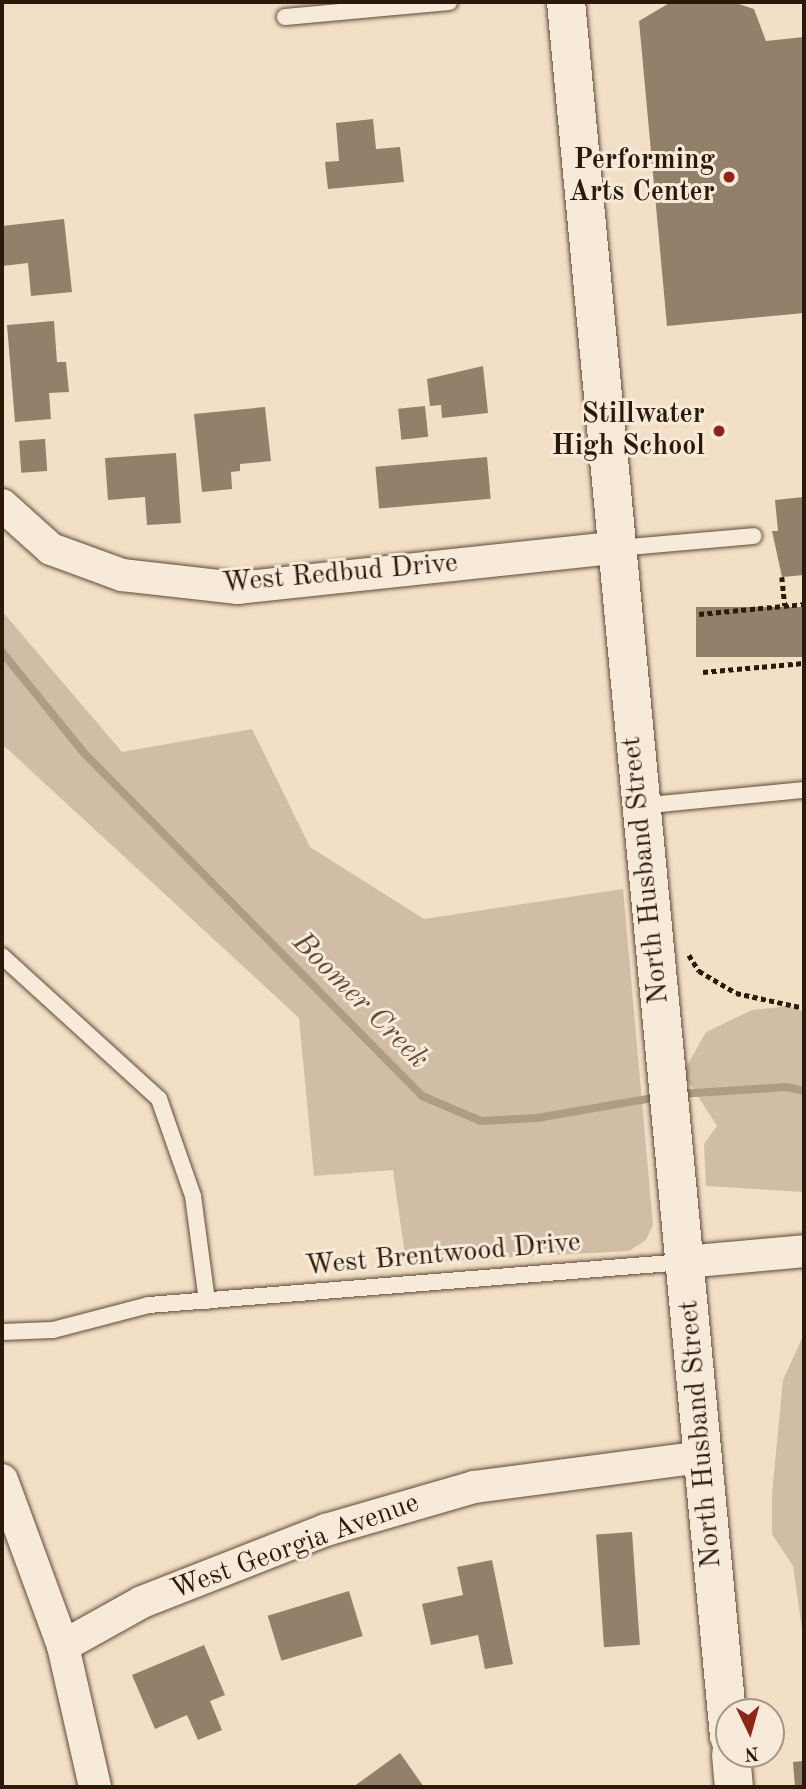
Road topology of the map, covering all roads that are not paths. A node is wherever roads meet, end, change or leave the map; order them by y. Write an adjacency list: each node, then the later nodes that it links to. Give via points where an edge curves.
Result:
1 (449, 2): 3 (lane)
2 (566, 2): 6 (street, North Husband Street)
3 (285, 17)
4 (2, 505): 6 (street, West Redbud Drive, via 51,549 122,575 238,588)
5 (753, 536): 6 (lane)
6 (615, 548): 8 (street, North Husband Street)
7 (804, 790): 8 (lane)
8 (640, 807): 11 (street, North Husband Street)
9 (2, 956): 12 (lane, via 159,1099 193,1196)
10 (804, 1251): 11 (street)
11 (684, 1262): 12 (lane, West Brentwood Drive); 14 (street, North Husband Street)
12 (207, 1301): 13 (lane, West Brentwood Drive, via 149,1305 53,1330)
13 (2, 1332)
14 (703, 1457): 16 (street, West Georgia Avenue, via 474,1487 340,1526 142,1602); 17 (street, North Husband Street)
15 (2, 1480): 16 (street)
16 (64, 1646): 19 (street)
17 (725, 1698)
18 (732, 1768): 20 (street)
19 (95, 1787)
20 (734, 1787)

